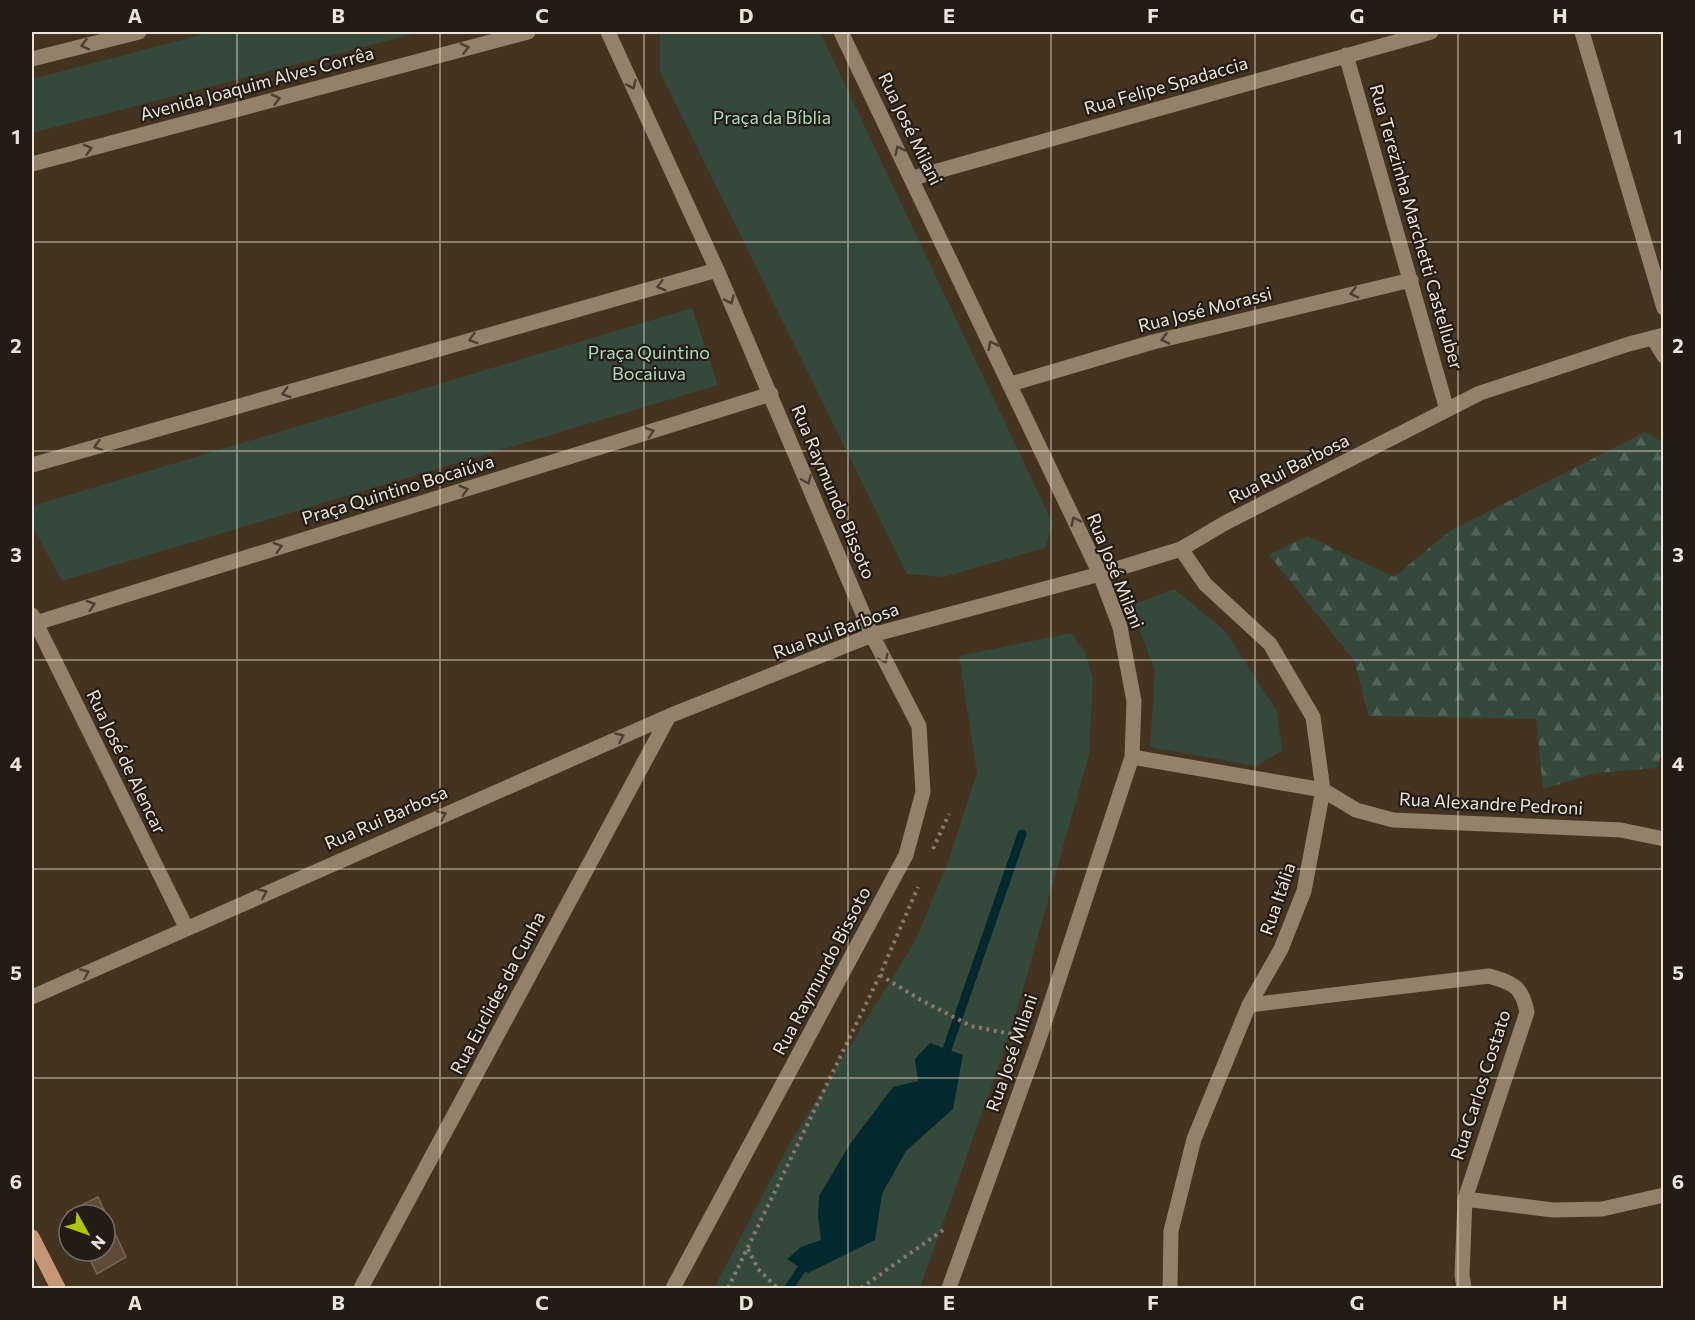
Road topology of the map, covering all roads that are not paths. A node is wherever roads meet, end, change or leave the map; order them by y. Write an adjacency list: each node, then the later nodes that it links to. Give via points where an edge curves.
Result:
1 (139, 32): 8 (street, one-way to 8)
2 (528, 32): 9 (street, Avenida Joaquim Alves Corrêa, one-way to 2)
3 (608, 32): 11 (street, Rua Raymundo Bissoto, one-way to 11)
4 (841, 32): 10 (street, Rua José Milani, one-way to 4)
5 (1431, 32): 7 (street, Rua Felipe Spadaccia)
6 (1582, 32): 13 (street)
7 (1346, 55): 10 (street, Rua Felipe Spadaccia); 12 (street, Rua Terezinha Marchetti Castelluber)
8 (32, 59)
9 (32, 164)
10 (912, 178): 16 (street, Rua José Milani, one-way to 10)
11 (717, 270): 17 (street, Rua Raymundo Bissoto, one-way to 17); 19 (street, one-way to 19)
12 (1411, 280): 16 (street, Rua José Morassi, one-way to 16, via 1154,342); 18 (street, Rua Terezinha Marchetti Castelluber)
13 (1664, 308)
14 (1658, 337): 15 (street); 18 (street, Rua Rui Barbosa, via 1480,393)
15 (1664, 356)
16 (1011, 384): 21 (street, Rua José Milani, one-way to 16)
17 (771, 394): 22 (street, Praça Quintino Bocaiúva, one-way to 17); 23 (street, Rua Raymundo Bissoto, one-way to 23)
18 (1448, 410): 20 (street, Rua Rui Barbosa)
19 (32, 465)
20 (1181, 549): 21 (street, Rua Rui Barbosa); 26 (street, Rua Itália, via 1204,584 1270,644 1313,717)
21 (1100, 574): 23 (street, Rua Rui Barbosa); 25 (street, Rua José Milani, via 1120,627 1134,701)
22 (34, 618): 28 (street, Rua José de Alencar)
23 (872, 635): 24 (street, Rua Rui Barbosa); 38 (street, Rua Raymundo Bissoto, one-way to 38, via 919,726 923,792 906,855)
24 (669, 716): 28 (street, Rua Rui Barbosa, one-way to 24); 37 (street, Rua Euclides da Cunha)
25 (1132, 757): 26 (street); 39 (street, Rua José Milani, via 1039,1039)
26 (1323, 790): 27 (street, Rua Alexandre Pedroni, via 1356,810 1393,820 1622,830); 30 (street, Rua Itália, via 1305,891 1281,949)
27 (1664, 839)
28 (186, 927): 29 (street, Rua Rui Barbosa, one-way to 28)
29 (32, 997)
30 (1249, 1005): 32 (street, Rua Carlos Costato, via 1489,976 1509,982 1523,995 1527,1012); 40 (street, Rua Itália, via 1194,1139 1171,1232)
31 (1664, 1195): 32 (street, via 1602,1209 1553,1210)
32 (1465, 1199): 41 (street, Rua Carlos Costato)
33 (32, 1237): 35 (main road)
34 (32, 1260): 35 (main road)
35 (49, 1272): 36 (main road)
36 (58, 1288)
37 (362, 1288)
38 (673, 1288)
39 (949, 1288)
40 (1170, 1288)
41 (1464, 1288)

